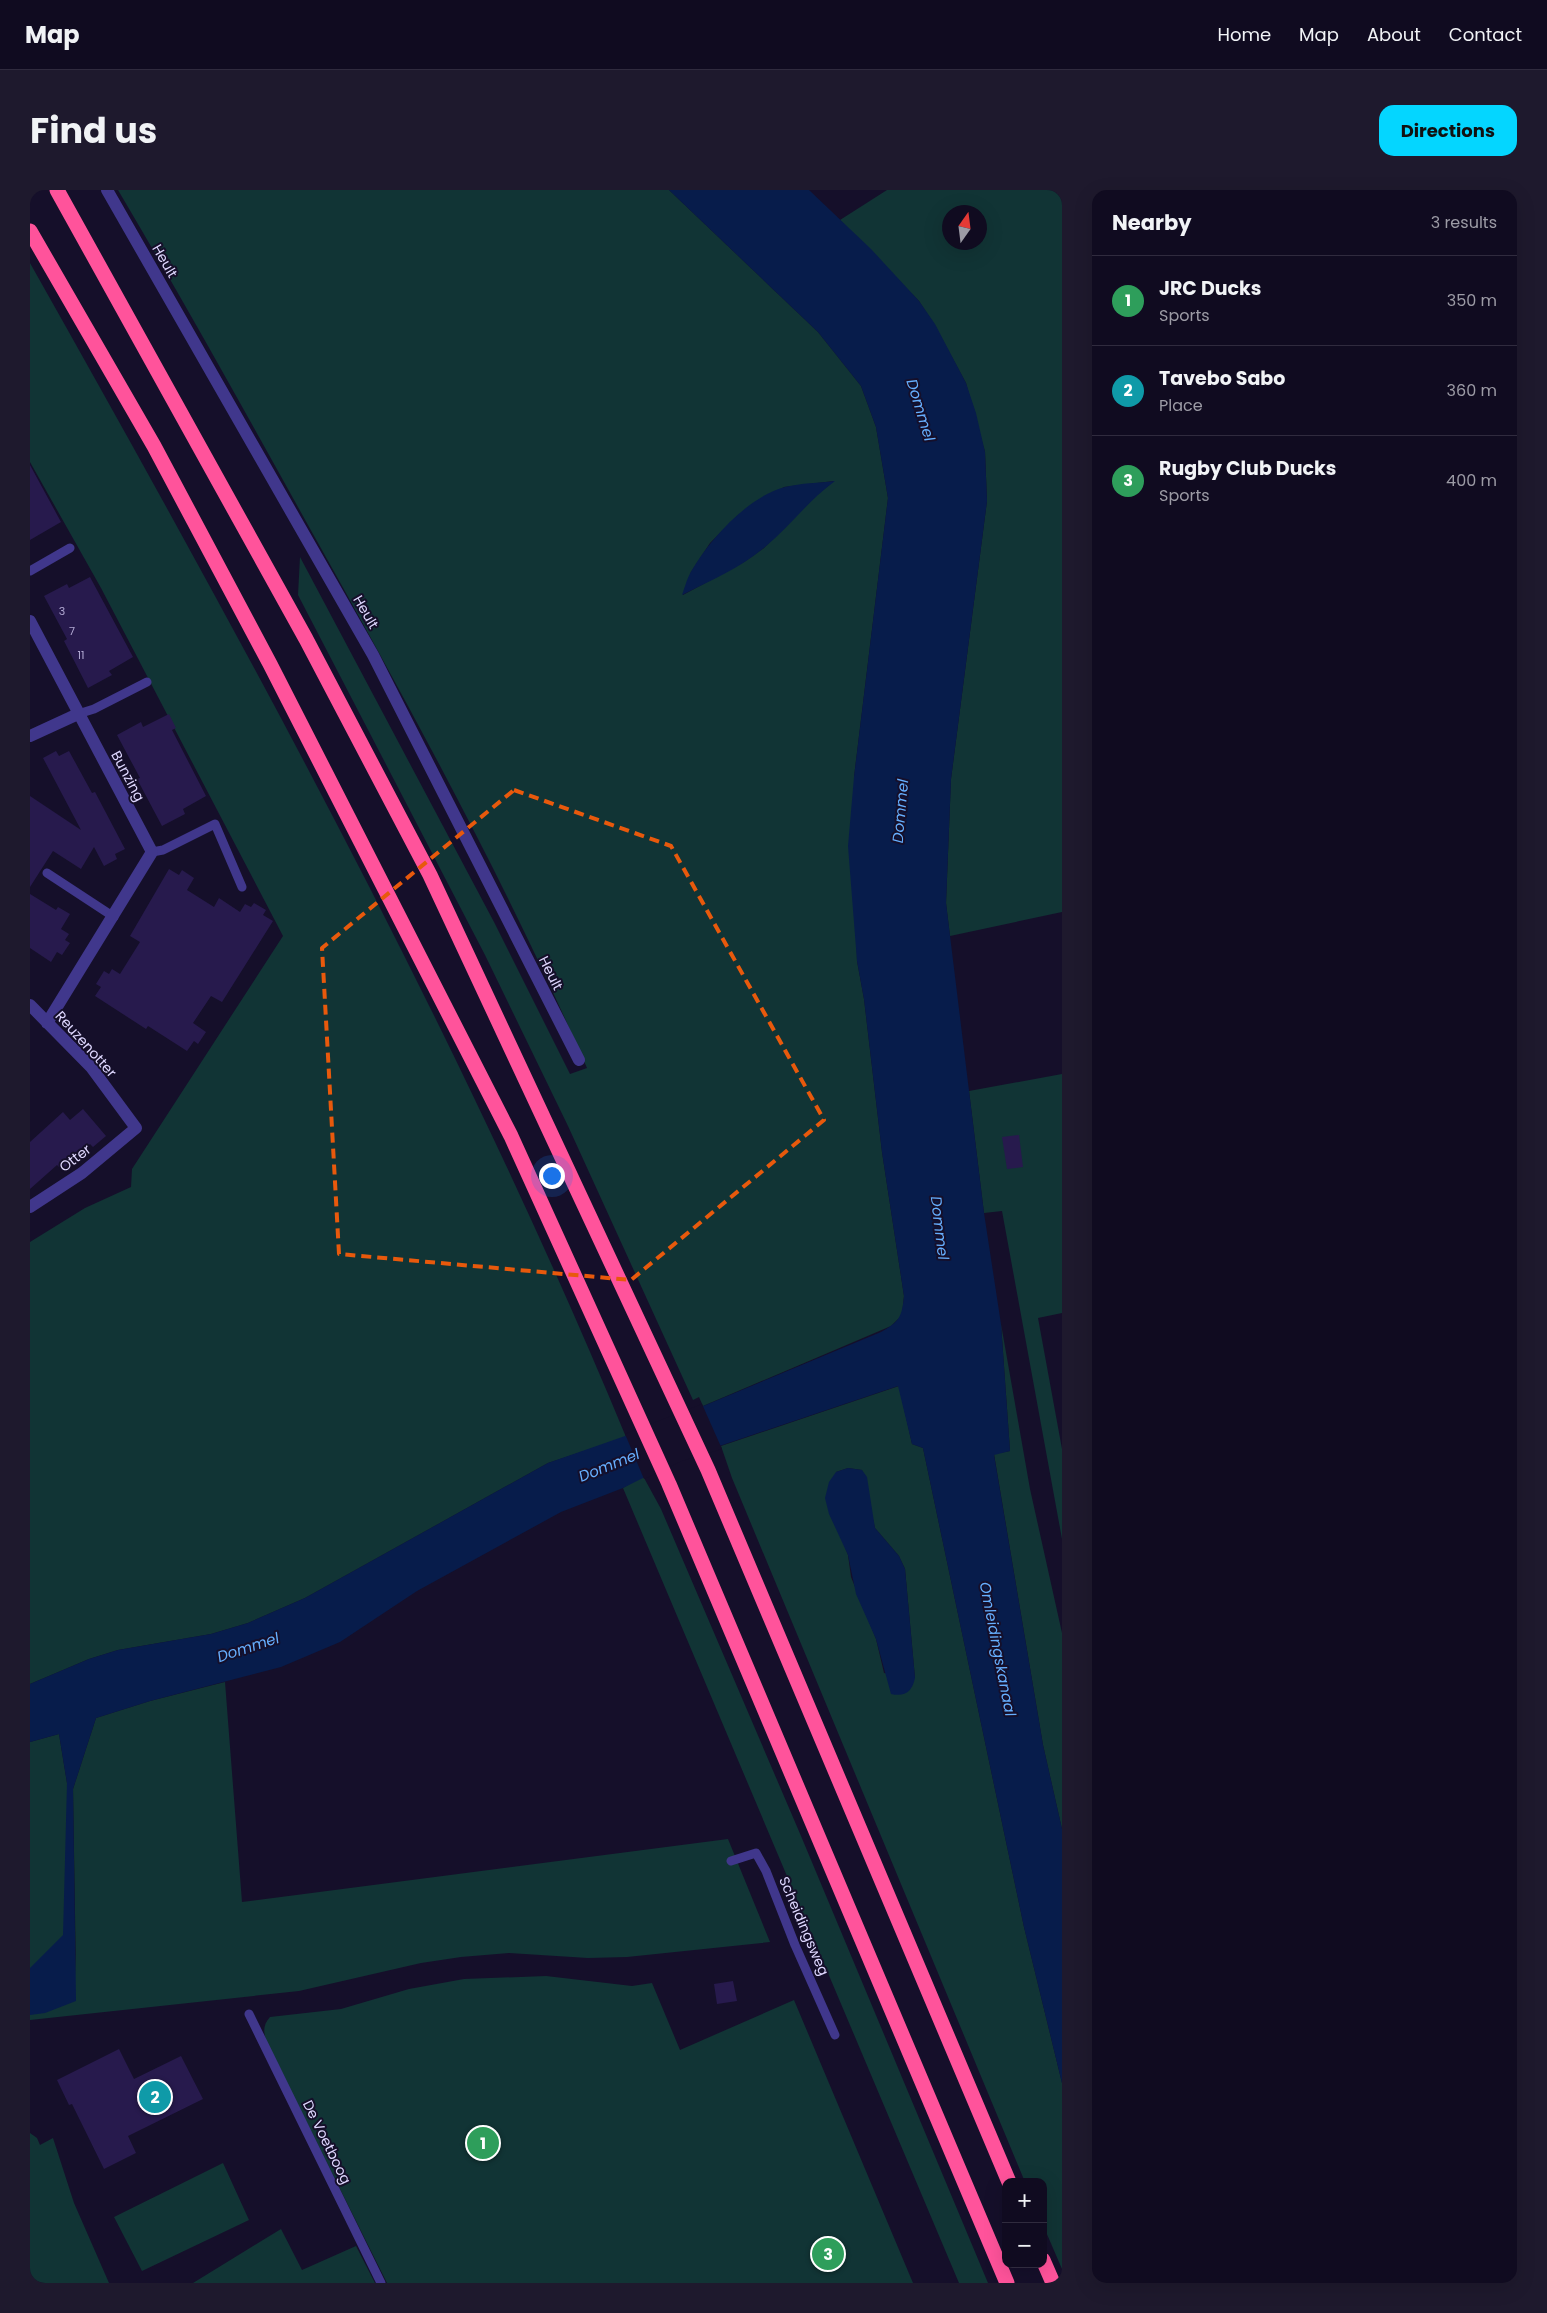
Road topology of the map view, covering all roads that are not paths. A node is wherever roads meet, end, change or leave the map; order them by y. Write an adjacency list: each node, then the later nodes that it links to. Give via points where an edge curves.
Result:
1 (57, 190): 22 (highway, via 306,639 430,875 680,1405)
2 (107, 190): 16 (street, Heult, via 373,655)
3 (30, 230): 25 (highway, via 154,446 279,682 511,1136 669,1484)
4 (70, 548): 5 (lane)
5 (30, 571)
6 (30, 621): 8 (street, Bunzing)
7 (147, 682): 8 (lane)
8 (78, 714): 9 (street); 10 (street, Bunzing)
9 (30, 736)
10 (152, 852): 12 (lane, via 163,850 215,824); 13 (street)
11 (48, 873): 13 (lane)
12 (242, 887)
13 (114, 917): 15 (street)
14 (30, 1005): 15 (street, Reuzenotter)
15 (47, 1023): 17 (street, Reuzenotter, via 91,1067)
16 (579, 1060)
17 (136, 1128): 18 (street, Otter, via 82,1173)
18 (30, 1207)
19 (731, 1861): 21 (lane, Scheidingsweg, via 756,1853)
20 (249, 2014): 24 (lane, De Voetboog)
21 (835, 2035)
22 (1007, 2178)
23 (1046, 2268): 26 (highway)
24 (381, 2283)
25 (1007, 2283)
26 (1053, 2283)

